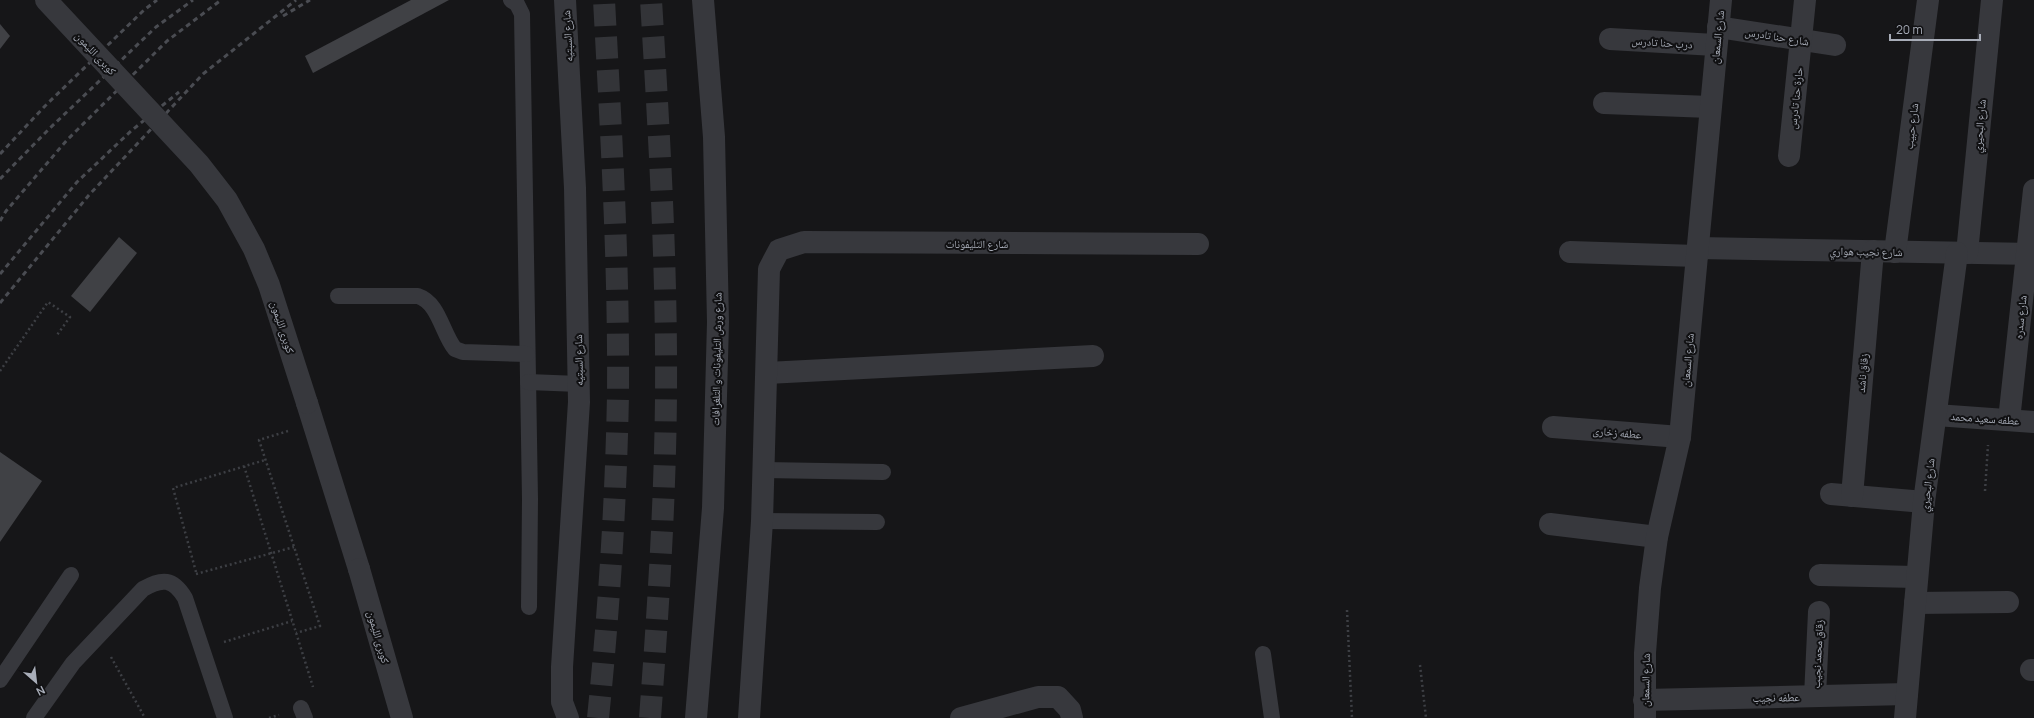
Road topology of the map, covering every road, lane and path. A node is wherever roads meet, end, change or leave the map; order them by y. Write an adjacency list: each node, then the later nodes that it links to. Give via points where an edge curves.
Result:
1 (46, 0): 34 (street, كوبرى الليمون, bridge, via 199,164 227,200 254,249 269,285)
2 (511, 0): 26 (lane, via 517,4 522,14)
3 (565, 0): 31 (street, شارع السبتيه, via 575,188)
4 (703, 0): 77 (street, شارع ورش التليفونات و التلغرافات, via 714,137 718,322 713,508)
5 (1721, 0): 9 (street, شارع السمعان)
6 (1805, 0): 11 (street, حارة حنا تادرس)
7 (1928, 0): 21 (street, شارع حبيب)
8 (1992, 0): 22 (street, شارع البحيري)
9 (1717, 36): 10 (street, درب حنا تادرس); 11 (street, شارع حنا تادرس); 14 (street, شارع السمعان)
10 (1610, 39)
11 (1801, 40): 12 (street, شارع حنا تادرس); 15 (street, حارة حنا تادرس)
12 (1835, 45)
13 (1604, 103): 14 (street)
14 (1710, 107): 20 (street, شارع السمعان)
15 (1789, 156)
16 (2034, 190): 23 (street, شارع سدره)
17 (1198, 244): 29 (street, شارع التليفونات, via 804,242 779,250 769,269)
18 (1873, 251): 20 (street, شارع نجيب هواري); 21 (street, شارع نجيب هواري); 44 (street, زقاق ناشد)
19 (1570, 252): 20 (street, شارع نجيب هواري)
20 (1697, 252): 37 (street, شارع السمعان)
21 (1895, 252): 22 (street, شارع نجيب هواري)
22 (1962, 253): 23 (street, شارع نجيب هواري); 32 (street, شارع البحيري)
23 (2030, 254): 33 (street, شارع سدره)
24 (338, 296): 26 (lane, via 426,298 455,349 463,352)
25 (57, 335): 28 (path, via 70,317 48,302)
26 (528, 354): 30 (lane)
27 (1093, 356): 29 (street)
28 (0, 371)
29 (767, 373): 40 (street)
30 (528, 382): 31 (lane); 59 (lane)
31 (579, 384): 76 (street, شارع السبتيه, via 562,667 562,702)
32 (1936, 415): 33 (street, عطفه سعيد محمد); 45 (street, شارع البحيري)
33 (1999, 419): 35 (street, عطفه سعيد محمد); 42 (path)
34 (313, 422): 38 (path, via 259,440); 75 (street, كوبرى الليمون, bridge)
35 (2034, 422)
36 (1553, 427): 37 (street, عطفه زخارى)
37 (1680, 438): 49 (street, شارع السمعان)
38 (265, 460): 39 (path); 50 (path)
39 (244, 466): 51 (path); 52 (path, via 173,488)
40 (764, 470): 41 (lane); 46 (street)
41 (883, 472)
42 (1985, 491)
43 (1831, 494): 44 (street)
44 (1852, 496): 45 (street)
45 (1924, 502): 55 (street, شارع البحيري)
46 (762, 521): 47 (lane); 78 (street)
47 (877, 522)
48 (1550, 524): 49 (street)
49 (1657, 537): 70 (street, شارع السمعان, via 1650,588)
50 (294, 547): 51 (path); 63 (path, via 320,626)
51 (270, 554): 52 (path); 62 (path)
52 (196, 574): 56 (path)
53 (1820, 574): 55 (street)
54 (71, 575): 67 (lane)
55 (1917, 577): 58 (street, شارع البحيري)
56 (168, 582): 64 (lane, via 178,588 185,598); 72 (lane, via 154,583 143,589 73,663)
57 (2008, 602): 58 (street)
58 (1915, 603): 68 (street, شارع البحيري)
59 (529, 607)
60 (1347, 610): 82 (path)
61 (1819, 612): 69 (street, زقاق محمد نجيب)
62 (292, 621): 63 (path); 64 (path)
63 (296, 633): 71 (path, via 318,702)
64 (202, 649): 73 (lane)
65 (1263, 654): 81 (lane)
66 (1420, 665): 83 (path)
67 (0, 680)
68 (1907, 694): 69 (street, عطفه نجيب); 84 (street, شارع البحيري)
69 (1815, 696): 70 (street, عطفه نجيب)
70 (1644, 709)
71 (303, 713): 74 (path)
72 (34, 718)
73 (225, 718)
74 (269, 718)
75 (402, 718)
76 (568, 718)
77 (696, 718)
78 (749, 718)
79 (961, 718): 80 (street, via 1038,697 1058,697 1070,710)
80 (1072, 718)
81 (1272, 718)
82 (1352, 718)
83 (1426, 718)
84 (1905, 718)

